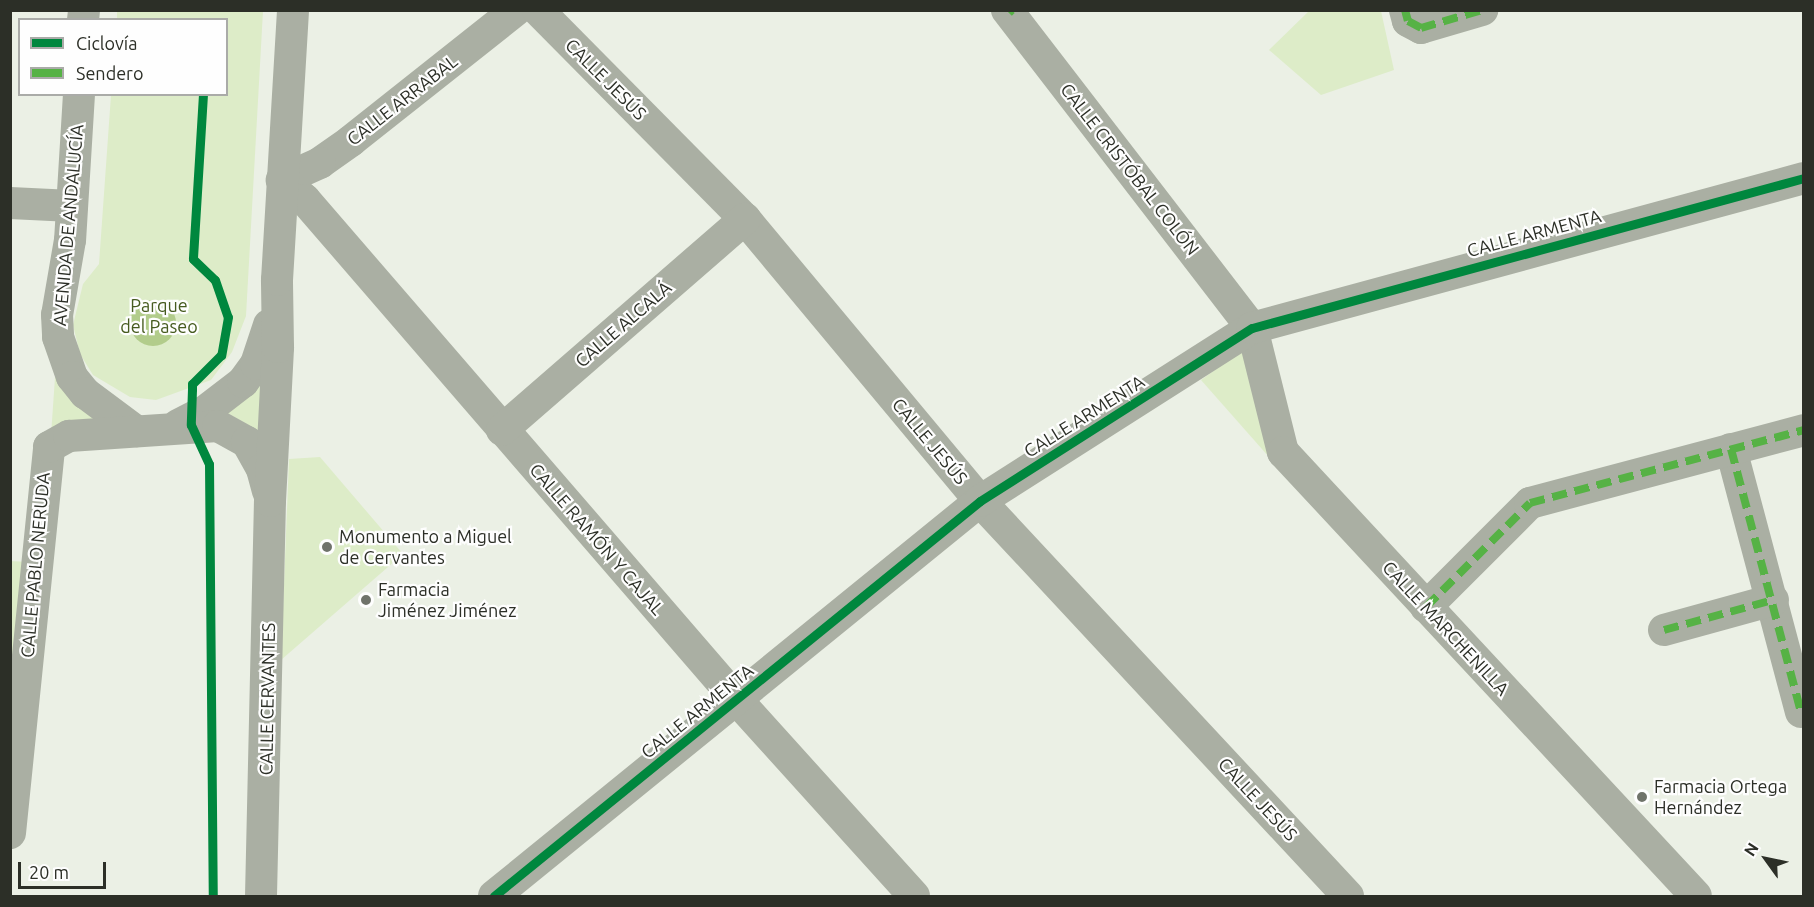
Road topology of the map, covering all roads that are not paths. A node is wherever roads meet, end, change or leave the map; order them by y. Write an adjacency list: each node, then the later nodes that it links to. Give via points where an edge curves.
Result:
1 (293, 10): 9 (street)
2 (516, 10): 9 (street, CALLE ARRABAL, via 335,152)
3 (538, 10): 12 (street, CALLE JESÚS)
4 (1482, 10): 6 (street, via 1421,28)
5 (1009, 11): 14 (street, CALLE CRISTÓBAL COLÓN)
6 (1409, 19)
7 (79, 96): 11 (street, AVENIDA DE ANDALUCÍA)
8 (1803, 178): 14 (street, CALLE ARMENTA)
9 (282, 180): 13 (street); 16 (street, CALLE RAMÓN Y CAJAL, via 305,200)
10 (10, 203): 11 (street)
11 (72, 206): 18 (street, AVENIDA DE ANDALUCÍA, via 58,338 72,377 85,393)
12 (745, 219): 16 (street, CALLE ALCALÁ); 21 (street, CALLE JESÚS)
13 (277, 280): 15 (street, via 265,344 256,364 225,398); 20 (street, via 276,448)
14 (1252, 328): 21 (street, CALLE ARMENTA); 23 (street, CALLE MARCHENILLA, via 1283,452)
15 (174, 427): 18 (street); 20 (street, via 218,426 247,442 262,469)
16 (502, 430): 25 (street, CALLE RAMÓN Y CAJAL)
17 (1803, 430): 19 (street)
18 (136, 431): 27 (street, CALLE PABLO NERUDA, via 69,436 53,443 45,456)
19 (1731, 449): 22 (street); 23 (street, via 1530,503)
20 (270, 501): 29 (street, CALLE CERVANTES)
21 (980, 501): 25 (street, CALLE ARMENTA); 32 (street, CALLE JESÚS)
22 (1773, 600): 24 (street); 26 (street)
23 (1426, 607): 33 (street, CALLE MARCHENILLA)
24 (1664, 630)
25 (737, 700): 30 (street, CALLE ARMENTA); 31 (street, CALLE RAMÓN Y CAJAL)
26 (1801, 712)
27 (13, 780): 28 (street, CALLE PABLO NERUDA)
28 (10, 833)
29 (261, 897)
30 (494, 897)
31 (914, 897)
32 (1348, 897)
33 (1696, 897)

